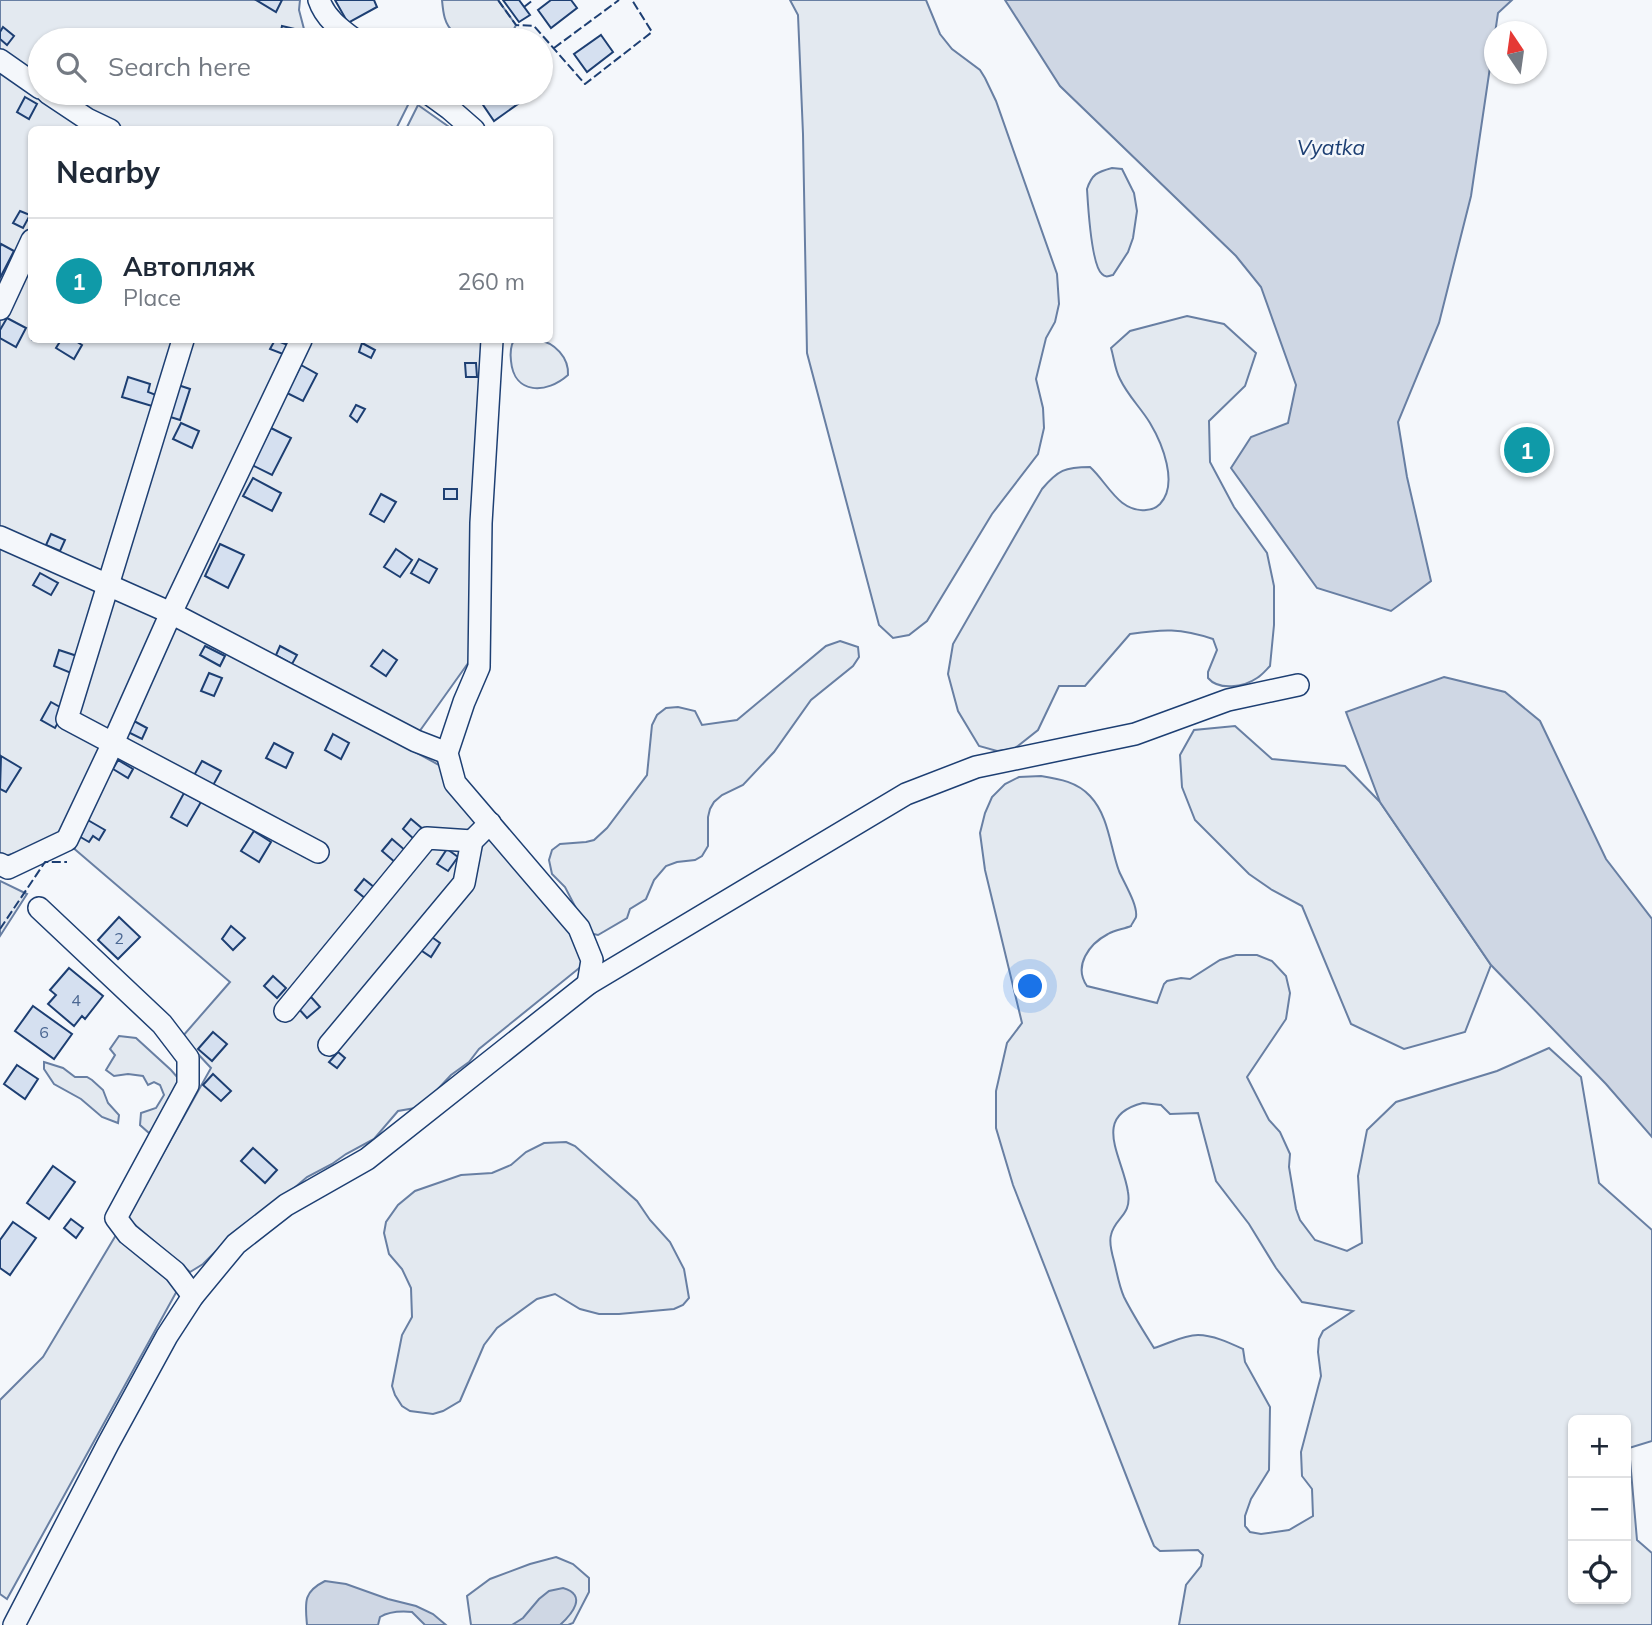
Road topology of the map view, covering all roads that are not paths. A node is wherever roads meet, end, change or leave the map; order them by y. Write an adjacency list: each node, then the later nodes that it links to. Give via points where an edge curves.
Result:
1 (319, 0): 2 (street)
2 (339, 28)
3 (0, 60): 4 (street)
4 (28, 80)
5 (62, 105): 7 (street)
6 (444, 105): 8 (street)
7 (85, 124)
8 (469, 126)
9 (28, 249): 10 (street)
10 (0, 309)
11 (182, 343): 15 (street)
12 (301, 343): 16 (street)
13 (492, 343): 19 (street, via 478,667)
14 (0, 537): 15 (street)
15 (109, 584): 16 (street); 18 (street, via 67,719)
16 (171, 613): 18 (street); 19 (street)
17 (1298, 685): 25 (street, via 1228,700 1135,734 976,767 906,794)
18 (113, 743): 22 (street); 23 (street, via 67,840 8,868)
19 (447, 754): 20 (street, via 455,783)
20 (490, 823): 21 (street); 25 (street, via 579,928 592,960)
21 (472, 841): 26 (street, via 427,838); 27 (street, via 464,883)
22 (318, 852)
23 (0, 864)
24 (39, 908): 28 (street, via 162,1024 188,1058 188,1085 116,1218 128,1234 175,1272)
25 (588, 984): 28 (street, via 367,1159 286,1205 236,1244)
26 (285, 1011)
27 (329, 1045)
28 (193, 1296): 29 (street)
29 (10, 1620)

